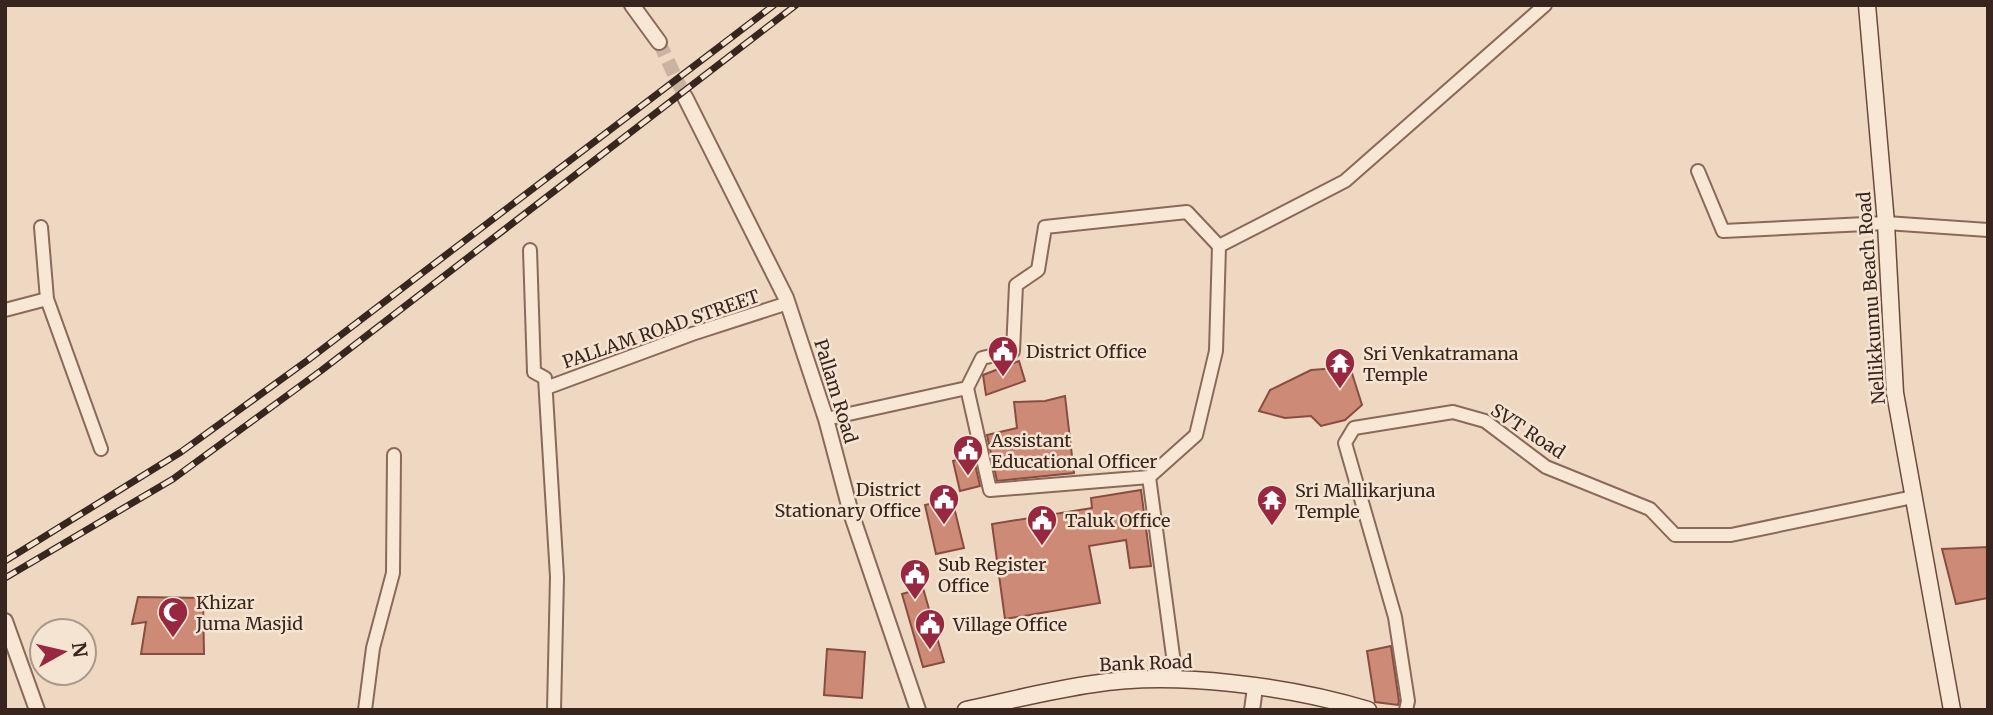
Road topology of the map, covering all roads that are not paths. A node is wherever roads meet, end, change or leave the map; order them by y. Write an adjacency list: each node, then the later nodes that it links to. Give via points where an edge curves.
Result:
1 (632, 5): 4 (street)
2 (1545, 5): 10 (street, via 1345,181)
3 (1867, 5): 7 (main road, Nellikkunnu Beach Road)
4 (659, 42)
5 (685, 97): 13 (street, Pallam Road)
6 (1698, 171): 7 (street, via 1723,230)
7 (1886, 223): 9 (street); 21 (main road, Nellikkunnu Beach Road, via 1895,393)
8 (41, 227): 12 (street)
9 (1988, 230)
10 (1219, 246): 16 (street, via 1187,212 1045,228 1038,270 1016,285 1013,351 982,358); 20 (street, via 1216,351 1196,435)
11 (530, 250): 15 (street, via 534,372 545,378)
12 (47, 299): 14 (street); 18 (street)
13 (788, 303): 15 (street, PALLAM ROAD STREET); 17 (street, Pallam Road)
14 (5, 310)
15 (546, 388): 27 (street, via 557,577)
16 (967, 388): 17 (street); 20 (street, via 990,490)
17 (826, 419): 28 (street, Pallam Road, via 851,513)
18 (102, 449)
19 (394, 455): 26 (street, via 393,573 373,648)
20 (1149, 477): 23 (street)
21 (1913, 497): 32 (street, SVT Road, via 1731,535 1675,536 1650,509 1546,467 1485,421 1453,412 1354,428 1345,443 1395,617); 33 (main road, Nellikkunnu Beach Road)
22 (5, 621): 25 (street)
23 (1176, 678): 24 (main road, Bank Road); 29 (main road, Bank Road, via 1094,684)
24 (1255, 688): 30 (street); 31 (main road, Bank Road)
25 (37, 710)
26 (365, 710)
27 (554, 710)
28 (918, 710)
29 (967, 710)
30 (1252, 710)
31 (1368, 710)
32 (1406, 710)
33 (1952, 710)

